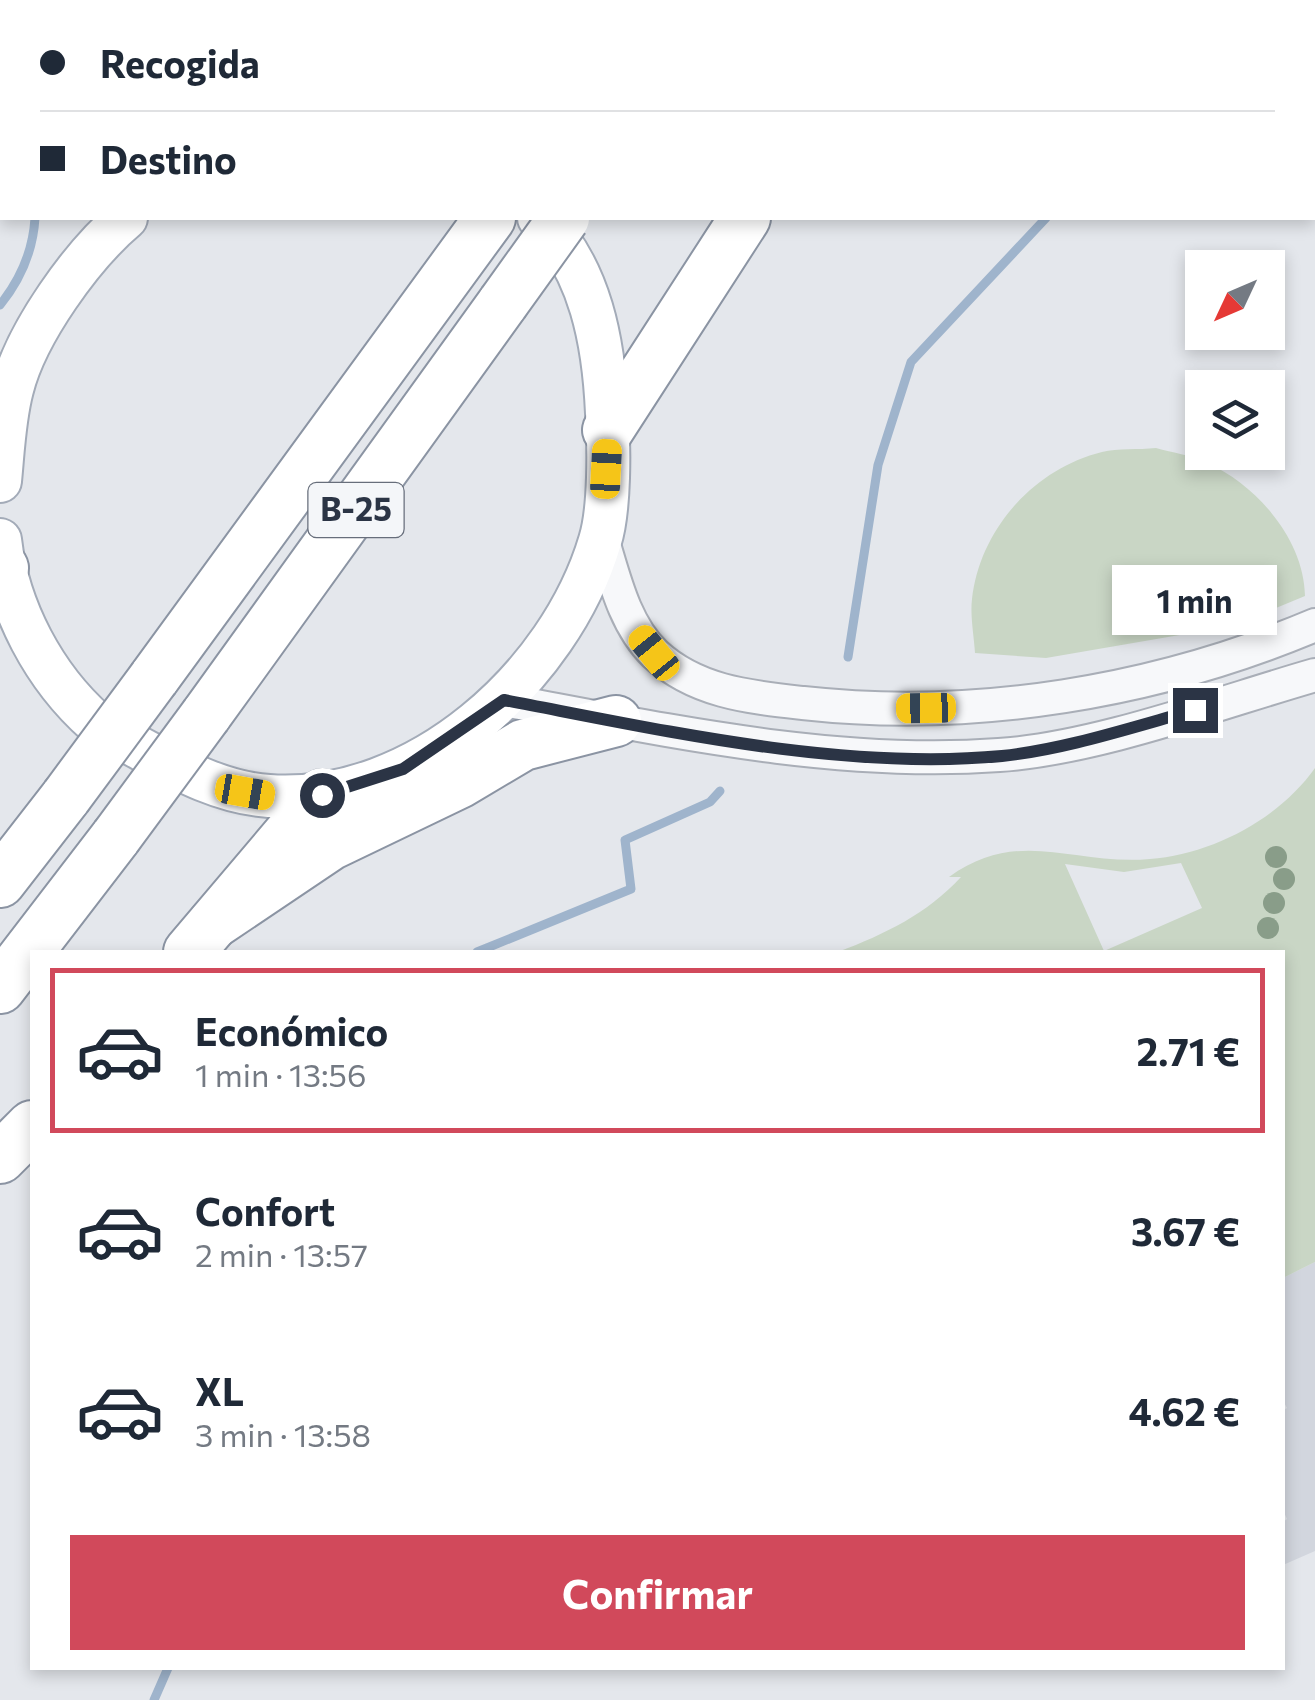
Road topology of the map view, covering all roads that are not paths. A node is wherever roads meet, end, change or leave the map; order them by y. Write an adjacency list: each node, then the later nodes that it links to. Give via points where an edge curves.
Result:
1 (122, 220): 6 (main road)
2 (489, 220): 17 (highway, B-25, bridge)
3 (541, 220): 8 (main road, via 592,305 605,365)
4 (563, 220): 19 (highway, B-25, bridge)
5 (744, 220): 8 (highway)
6 (88, 237): 7 (main road)
7 (16, 350): 9 (main road)
8 (608, 430): 10 (main road)
9 (0, 481)
10 (602, 538): 12 (street, via 622,601 654,653 708,688 751,698 850,708 985,706 1178,672); 14 (main road, via 577,603)
11 (1, 563): 16 (main road, via 47,668 98,725 221,788)
12 (1315, 625)
13 (1315, 675): 15 (street, via 1100,736 1003,756 883,758)
14 (504, 700): 15 (street); 16 (main road, via 403,769)
15 (616, 721): 18 (highway, via 524,745 330,844)
16 (322, 795): 18 (highway)
17 (0, 882)
18 (201, 938)
19 (0, 988)
20 (30, 1128): 21 (highway)
21 (0, 1158)

